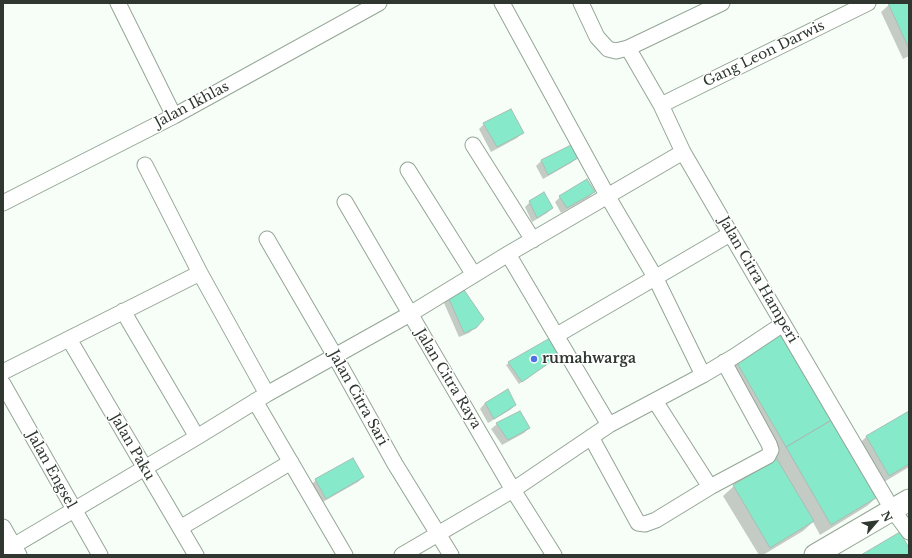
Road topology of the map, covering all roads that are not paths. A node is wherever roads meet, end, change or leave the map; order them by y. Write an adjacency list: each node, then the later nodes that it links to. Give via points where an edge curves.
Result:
1 (118, 3): 10 (street)
2 (379, 3): 10 (street, Jalan Ikhlas)
3 (502, 3): 15 (street)
4 (581, 3): 8 (street, via 597,37 608,49 616,51)
5 (722, 3): 8 (street)
6 (868, 3): 7 (street, Gang Leon Darwis)
7 (844, 8): 9 (street, Gang Leon Darwis)
8 (628, 48): 9 (street, Jalan Citra Hamperi)
9 (661, 105): 12 (street, Jalan Citra Hamperi)
10 (174, 116): 17 (street, Jalan Ikhlas)
11 (473, 145): 20 (street)
12 (684, 152): 15 (street); 18 (street, Jalan Citra Hamperi)
13 (145, 165): 22 (street)
14 (408, 170): 23 (street)
15 (608, 197): 20 (street); 24 (street)
16 (345, 202): 26 (street, Jalan Citra Raya)
17 (3, 204)
18 (730, 234): 24 (street); 27 (street, Jalan Citra Hamperi)
19 (267, 239): 30 (street, Jalan Citra Sari)
20 (533, 240): 21 (street)
21 (508, 254): 23 (street); 28 (street)
22 (200, 273): 25 (street); 35 (street)
23 (474, 275): 26 (street)
24 (655, 277): 28 (street); 33 (street)
25 (123, 311): 29 (street); 38 (street)
26 (410, 314): 30 (street); 43 (street, Jalan Citra Raya)
27 (783, 324): 31 (street); 44 (street, Jalan Citra Hamperi)
28 (558, 335): 37 (street)
29 (69, 339): 32 (street); 41 (street, Jalan Paku)
30 (335, 356): 35 (street); 49 (street, Jalan Citra Sari, via 395,464)
31 (724, 362): 33 (street); 42 (street, via 771,450 768,456)
32 (3, 372)
33 (703, 375): 36 (street)
34 (3, 384): 45 (street, Jalan Engsel)
35 (261, 398): 38 (street); 40 (street)
36 (655, 401): 37 (street); 42 (street)
37 (609, 425): 39 (street)
38 (197, 437): 41 (street)
39 (591, 437): 42 (street, via 638,523 645,524 656,520); 43 (street)
40 (291, 462): 47 (street); 53 (street)
41 (144, 468): 45 (street); 47 (street, Jalan Paku)
42 (710, 487)
43 (513, 490): 49 (street); 56 (street, Jalan Citra Raya)
44 (901, 505): 48 (street, Jalan Citra Hamperi); 57 (street)
45 (73, 510): 50 (street); 51 (street, Jalan Engsel)
46 (3, 527): 50 (street)
47 (180, 528): 52 (street, Jalan Paku)
48 (909, 532)
49 (438, 534): 54 (street); 55 (street, Jalan Citra Sari)
50 (12, 551)
51 (100, 555)
52 (196, 555)
53 (345, 555)
54 (402, 555)
55 (451, 555)
56 (554, 555)
57 (815, 555)

